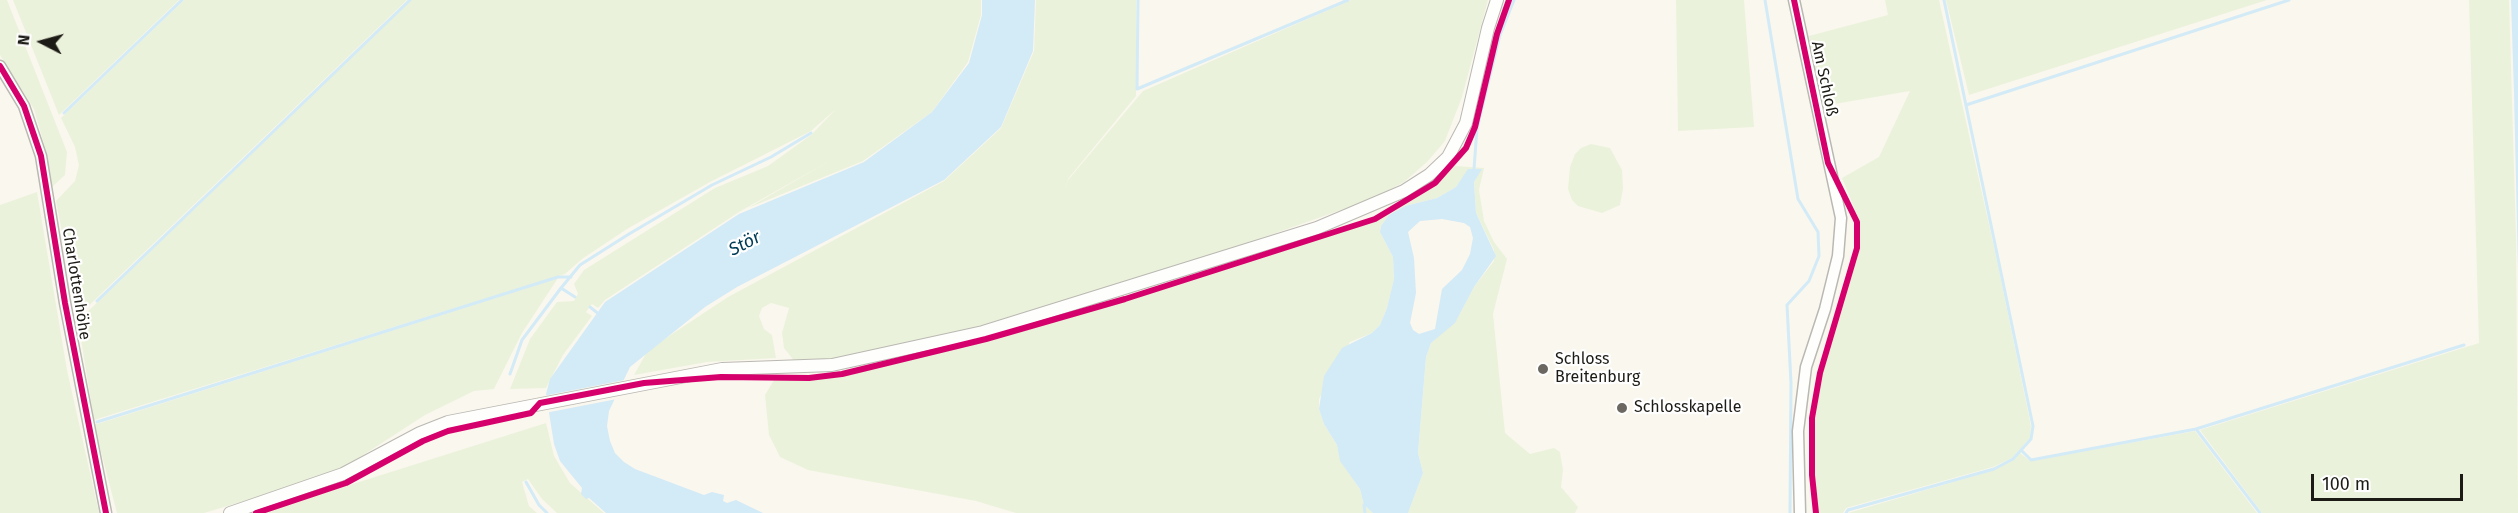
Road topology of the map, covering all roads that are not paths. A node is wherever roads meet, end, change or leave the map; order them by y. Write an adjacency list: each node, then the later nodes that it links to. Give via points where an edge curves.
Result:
1 (1497, 0): 5 (main road, via 1466,123 1456,146 1437,169 1404,191 1317,228 983,332 832,365 722,369 436,426 343,474)
2 (1794, 0): 6 (street, Am Schloß, via 1840,218 1838,256 1826,309 1806,367 1800,410)
3 (0, 66): 4 (street, Charlottenhöhe, via 24,106 41,156)
4 (106, 513)
5 (230, 513)
6 (1800, 513)

